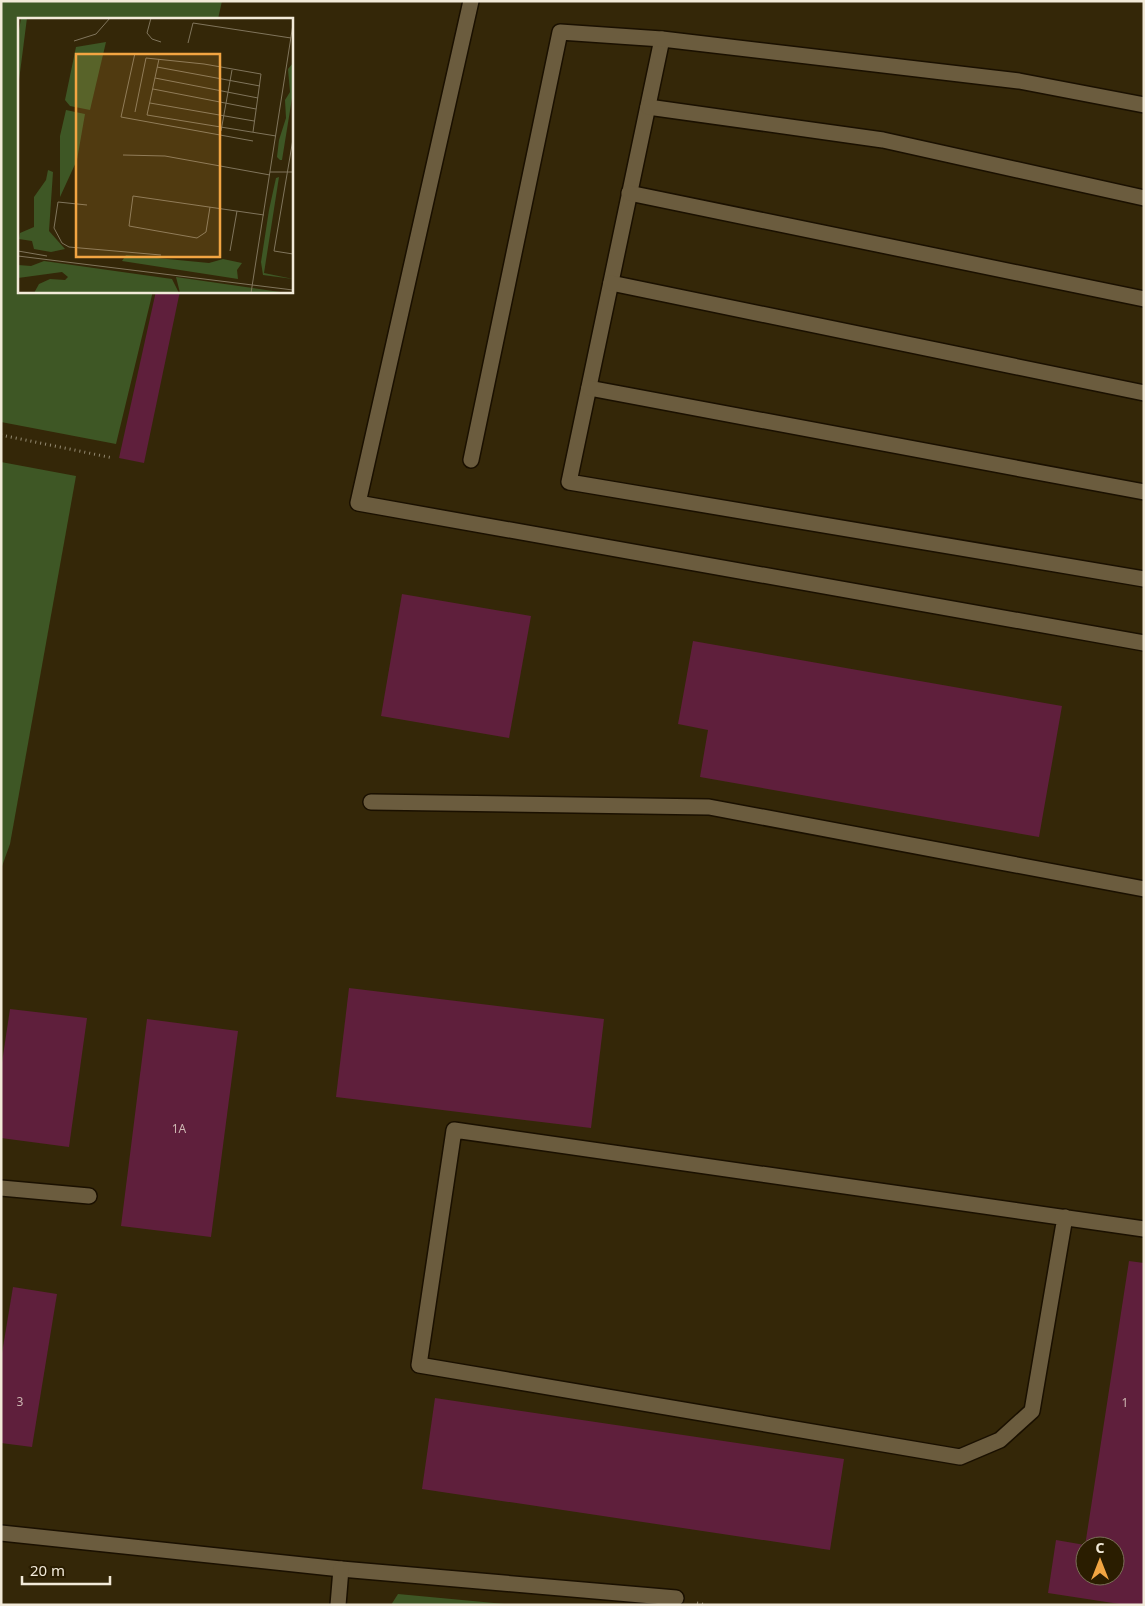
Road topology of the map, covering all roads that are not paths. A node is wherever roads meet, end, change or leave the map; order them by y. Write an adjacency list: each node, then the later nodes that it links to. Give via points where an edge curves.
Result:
1 (471, 1): 14 (lane, via 358,503)
2 (662, 39): 3 (lane, via 1019,81); 4 (lane); 11 (lane, via 560,32)
3 (1144, 105)
4 (648, 106): 5 (lane); 6 (lane, via 884,140)
5 (630, 193): 7 (lane); 8 (lane)
6 (1144, 198)
7 (610, 282): 9 (lane); 10 (lane)
8 (1144, 299)
9 (588, 388): 12 (lane); 13 (lane, via 569,482)
10 (1144, 394)
11 (471, 460)
12 (1144, 492)
13 (1144, 579)
14 (1144, 643)
15 (371, 802): 16 (lane, via 709,807)
16 (1144, 889)
17 (1, 1188): 18 (lane)
18 (89, 1196)
19 (1066, 1218): 19 (lane, via 454,1130 419,1365 960,1458 1000,1440 1032,1411); 20 (lane)
20 (1144, 1229)
21 (1, 1533): 22 (lane)
22 (341, 1569): 23 (lane); 24 (lane)
23 (676, 1598)
24 (338, 1605)

